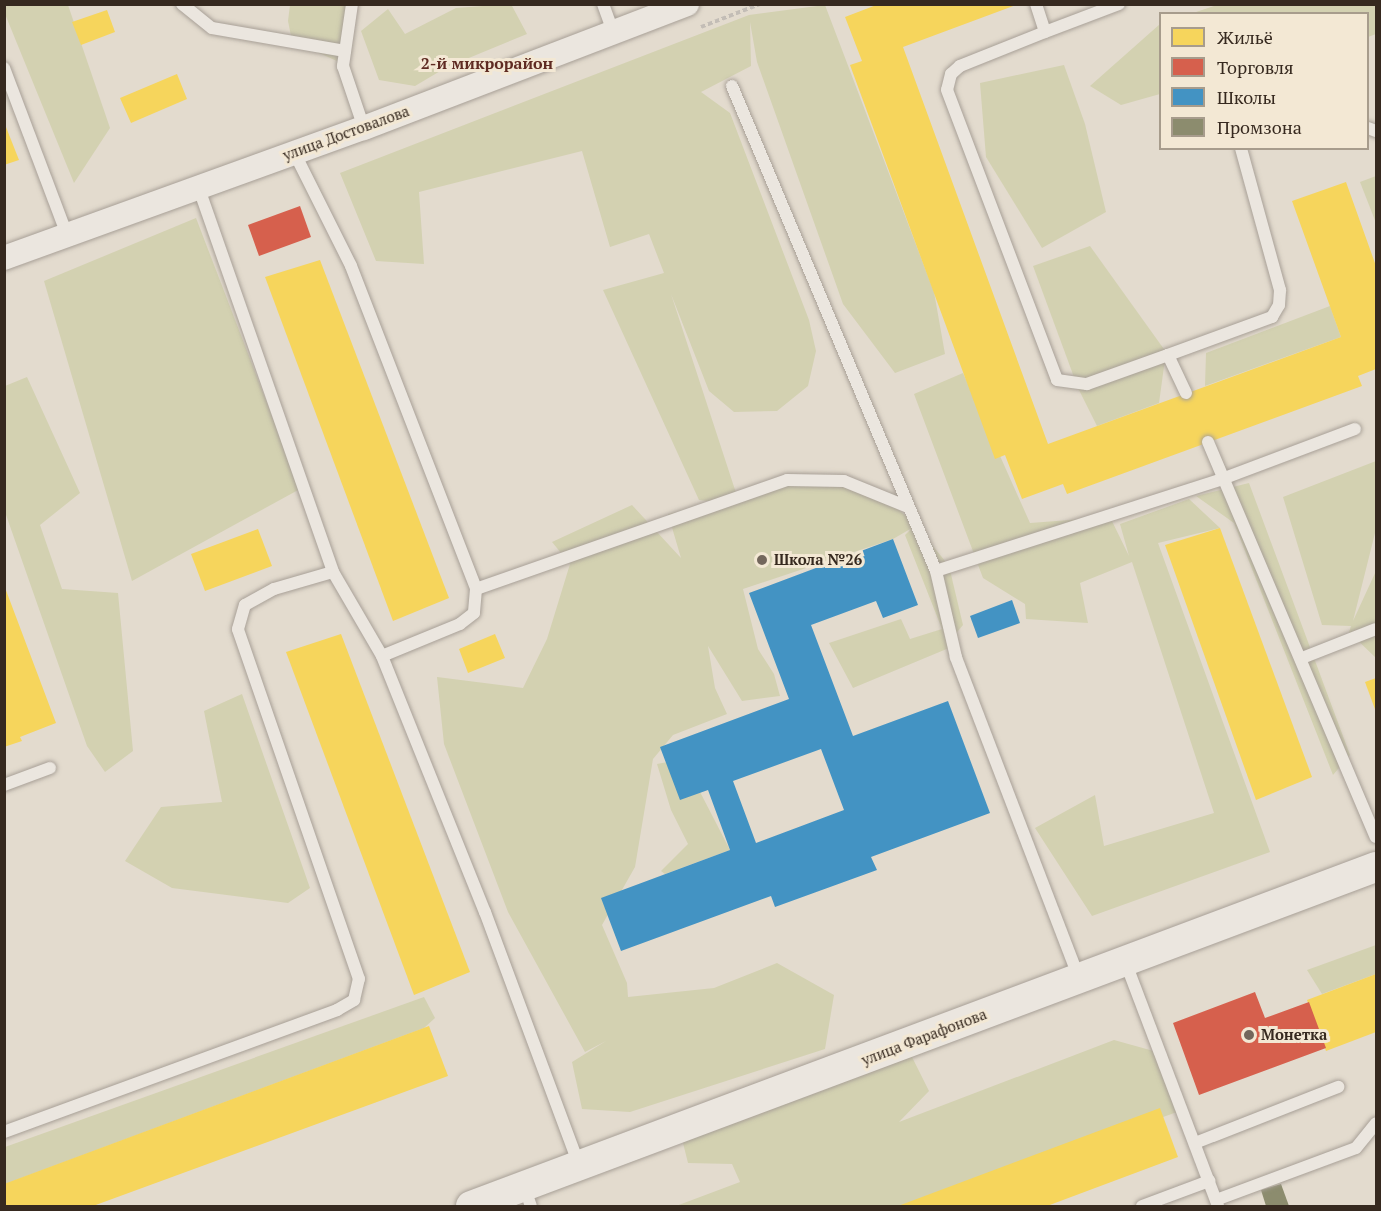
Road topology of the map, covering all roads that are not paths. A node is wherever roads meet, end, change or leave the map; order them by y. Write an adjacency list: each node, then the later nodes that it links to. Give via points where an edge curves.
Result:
1 (182, 4): 9 (lane, via 212,28)
2 (352, 4): 9 (lane)
3 (603, 4): 7 (lane)
4 (687, 4): 7 (street, улица Достовалова)
5 (1036, 4): 8 (lane)
6 (1119, 4): 8 (lane)
7 (614, 32): 12 (street, улица Достовалова)
8 (1045, 32): 18 (lane, via 960,66 948,82 949,99 1056,380 1087,384)
9 (345, 51): 12 (lane, via 343,66)
10 (4, 68): 16 (lane)
11 (732, 86): 23 (lane)
12 (364, 128): 14 (street, улица Достовалова)
13 (1242, 150): 18 (lane, via 1280,290 1279,305 1272,317)
14 (294, 152): 15 (street, улица Достовалова); 26 (lane, via 351,266)
15 (198, 186): 16 (street, улица Достовалова); 25 (lane)
16 (67, 235): 17 (street, улица Достовалова)
17 (4, 258)
18 (1168, 356): 19 (lane)
19 (1186, 393)
20 (1355, 429): 22 (lane)
21 (1208, 442): 22 (lane)
22 (1222, 479): 24 (lane); 29 (lane)
23 (908, 507): 24 (lane); 26 (lane, via 844,481 787,480)
24 (936, 571): 35 (lane, via 956,657)
25 (333, 572): 28 (lane); 38 (lane, via 274,589 245,605 238,629 359,979 354,1000 337,1010)
26 (477, 589): 28 (lane, via 474,613 460,624)
27 (1377, 629): 29 (lane)
28 (382, 656): 40 (lane, via 486,912)
29 (1302, 658): 32 (lane)
30 (50, 768): 31 (lane)
31 (4, 785)
32 (1377, 837)
33 (1377, 867): 34 (street, улица Фарафонова)
34 (1125, 961): 35 (street, улица Фарафонова); 39 (lane)
35 (1079, 978): 40 (street, улица Фарафонова)
36 (1338, 1087): 39 (lane)
37 (1377, 1123): 43 (lane, via 1356,1148)
38 (4, 1132)
39 (1195, 1143): 41 (lane)
40 (579, 1166): 42 (street, улица Фарафонова)
41 (1209, 1181): 43 (lane); 45 (lane)
42 (528, 1196): 44 (street, улица Фарафонова)
43 (1217, 1203)
44 (471, 1206)
45 (1142, 1206)

